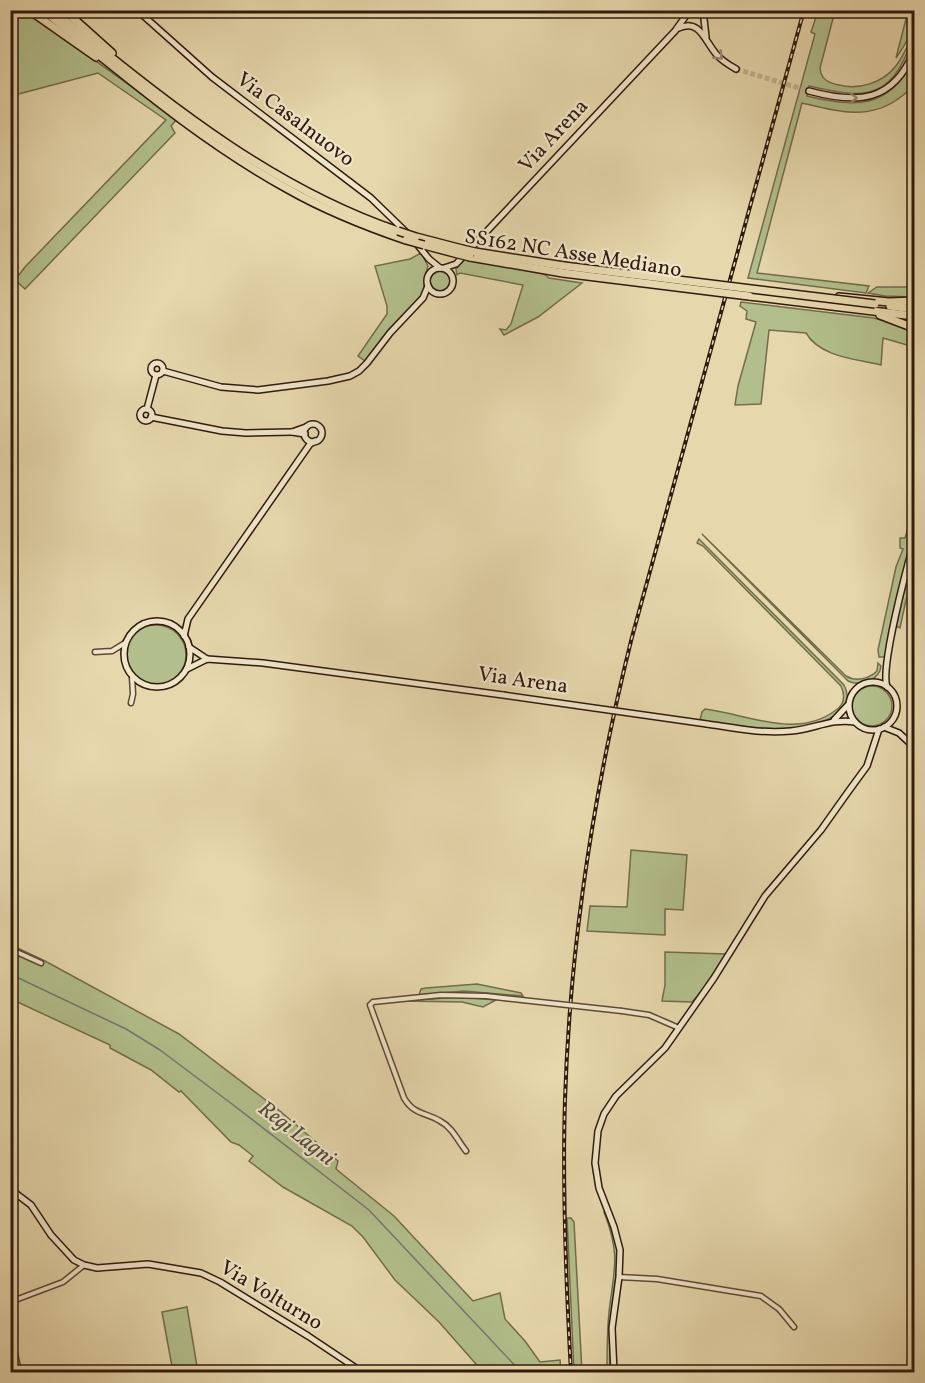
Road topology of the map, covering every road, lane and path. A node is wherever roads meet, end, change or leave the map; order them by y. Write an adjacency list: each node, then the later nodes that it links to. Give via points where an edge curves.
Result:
1 (29, 10): 13 (highway, via 91,54)
2 (43, 10): 13 (highway, SS162 NC Asse Mediano)
3 (52, 10): 13 (highway, SS162 NC Asse Mediano)
4 (64, 10): 13 (highway, via 107,47)
5 (136, 10): 8 (street, Via Casalnuovo)
6 (690, 10): 9 (street, Via Arena)
7 (703, 10): 10 (street)
8 (145, 14): 16 (street, Via Casalnuovo, via 212,77 379,205)
9 (675, 31): 10 (street, via 693,26); 17 (street, Via Arena)
10 (706, 39): 12 (street, one-way to 12, via 716,54)
11 (915, 51): 14 (street, one-way to 11, via 840,98 873,96 898,79)
12 (736, 69)
13 (124, 71): 15 (highway, SS162 NC Asse Mediano, bridge, via 266,170 326,203); 15 (highway, SS162 NC Asse Mediano, bridge, via 202,134 279,184 345,217 406,240)
14 (809, 91)
15 (460, 251): 19 (highway, SS162 NC Asse Mediano, bridge)
16 (429, 260): 18 (street, Via Casalnuovo); 20 (street)
17 (456, 264): 18 (street, Via Arena); 21 (street)
18 (442, 268): 20 (street); 21 (street)
19 (563, 269): 26 (highway, SS162 NC Asse Mediano, bridge, via 797,294); 26 (highway, SS162 NC Asse Mediano, bridge, via 860,310)
20 (430, 273): 22 (street)
21 (453, 277): 23 (street, via 449,291)
22 (428, 286): 23 (street); 24 (street)
23 (434, 293): 24 (street)
24 (423, 298): 30 (street, via 367,363 350,376 268,390 221,387)
25 (915, 301): 26 (highway)
26 (875, 308): 27 (highway, SS162 NC Asse Mediano); 28 (highway, SS162 NC Asse Mediano); 29 (highway)
27 (915, 309)
28 (915, 316)
29 (915, 328)
30 (163, 371): 31 (street); 31 (street, via 161,364 155,363 151,369)
31 (156, 375): 32 (street)
32 (147, 409): 33 (street); 33 (street, via 140,412 141,418 146,421)
33 (151, 417): 35 (street, via 222,431)
34 (308, 426): 35 (street); 36 (street); 37 (street, via 316,424 321,428 321,436)
35 (292, 432): 36 (street)
36 (305, 436): 37 (street); 38 (street)
37 (315, 441): 38 (street)
38 (301, 458): 40 (street)
39 (915, 542): 47 (street)
40 (188, 619): 41 (street); 42 (street)
41 (172, 625): 42 (street); 43 (street, via 148,622 132,632)
42 (184, 636): 44 (street)
43 (125, 643): 45 (street, via 112,651); 49 (street, via 124,663)
44 (189, 647): 46 (street, Via Arena); 48 (street)
45 (95, 652)
46 (207, 659): 48 (street); 55 (street, Via Arena, bridge, via 296,666 776,732 807,729)
47 (887, 662): 50 (street); 51 (street)
48 (187, 669): 49 (street, via 176,682 160,687 142,684)
49 (132, 677): 52 (street)
50 (872, 682): 51 (street); 53 (street, via 858,687)
51 (887, 687): 54 (street, via 896,701)
52 (131, 703)
53 (849, 704): 55 (street, Via Arena); 56 (street)
54 (893, 718): 57 (street); 59 (street)
55 (832, 721): 56 (street, Via Arena)
56 (855, 722): 58 (street)
57 (881, 728): 58 (street); 59 (street); 60 (street)
58 (868, 729): 60 (street)
59 (899, 733): 61 (street)
60 (874, 746): 64 (street, via 855,784 765,896)
61 (915, 747)
62 (10, 948): 63 (street)
63 (41, 963)
64 (679, 1028): 65 (street, bridge, via 649,1015 486,996 441,995 373,1002 370,1005 408,1105 442,1121); 68 (street, via 651,1064 616,1096 598,1131 595,1163 618,1238)
65 (466, 1151)
66 (10, 1189): 67 (street, via 31,1206 74,1260)
67 (84, 1265): 69 (street, via 63,1282); 73 (street, Via Volturno, via 97,1268 148,1264 201,1273)
68 (619, 1277): 70 (street, via 657,1279 761,1296); 74 (street, via 612,1328)
69 (10, 1302)
70 (794, 1327)
71 (10, 1330): 72 (street)
72 (19, 1372)
73 (362, 1372)
74 (614, 1372)

